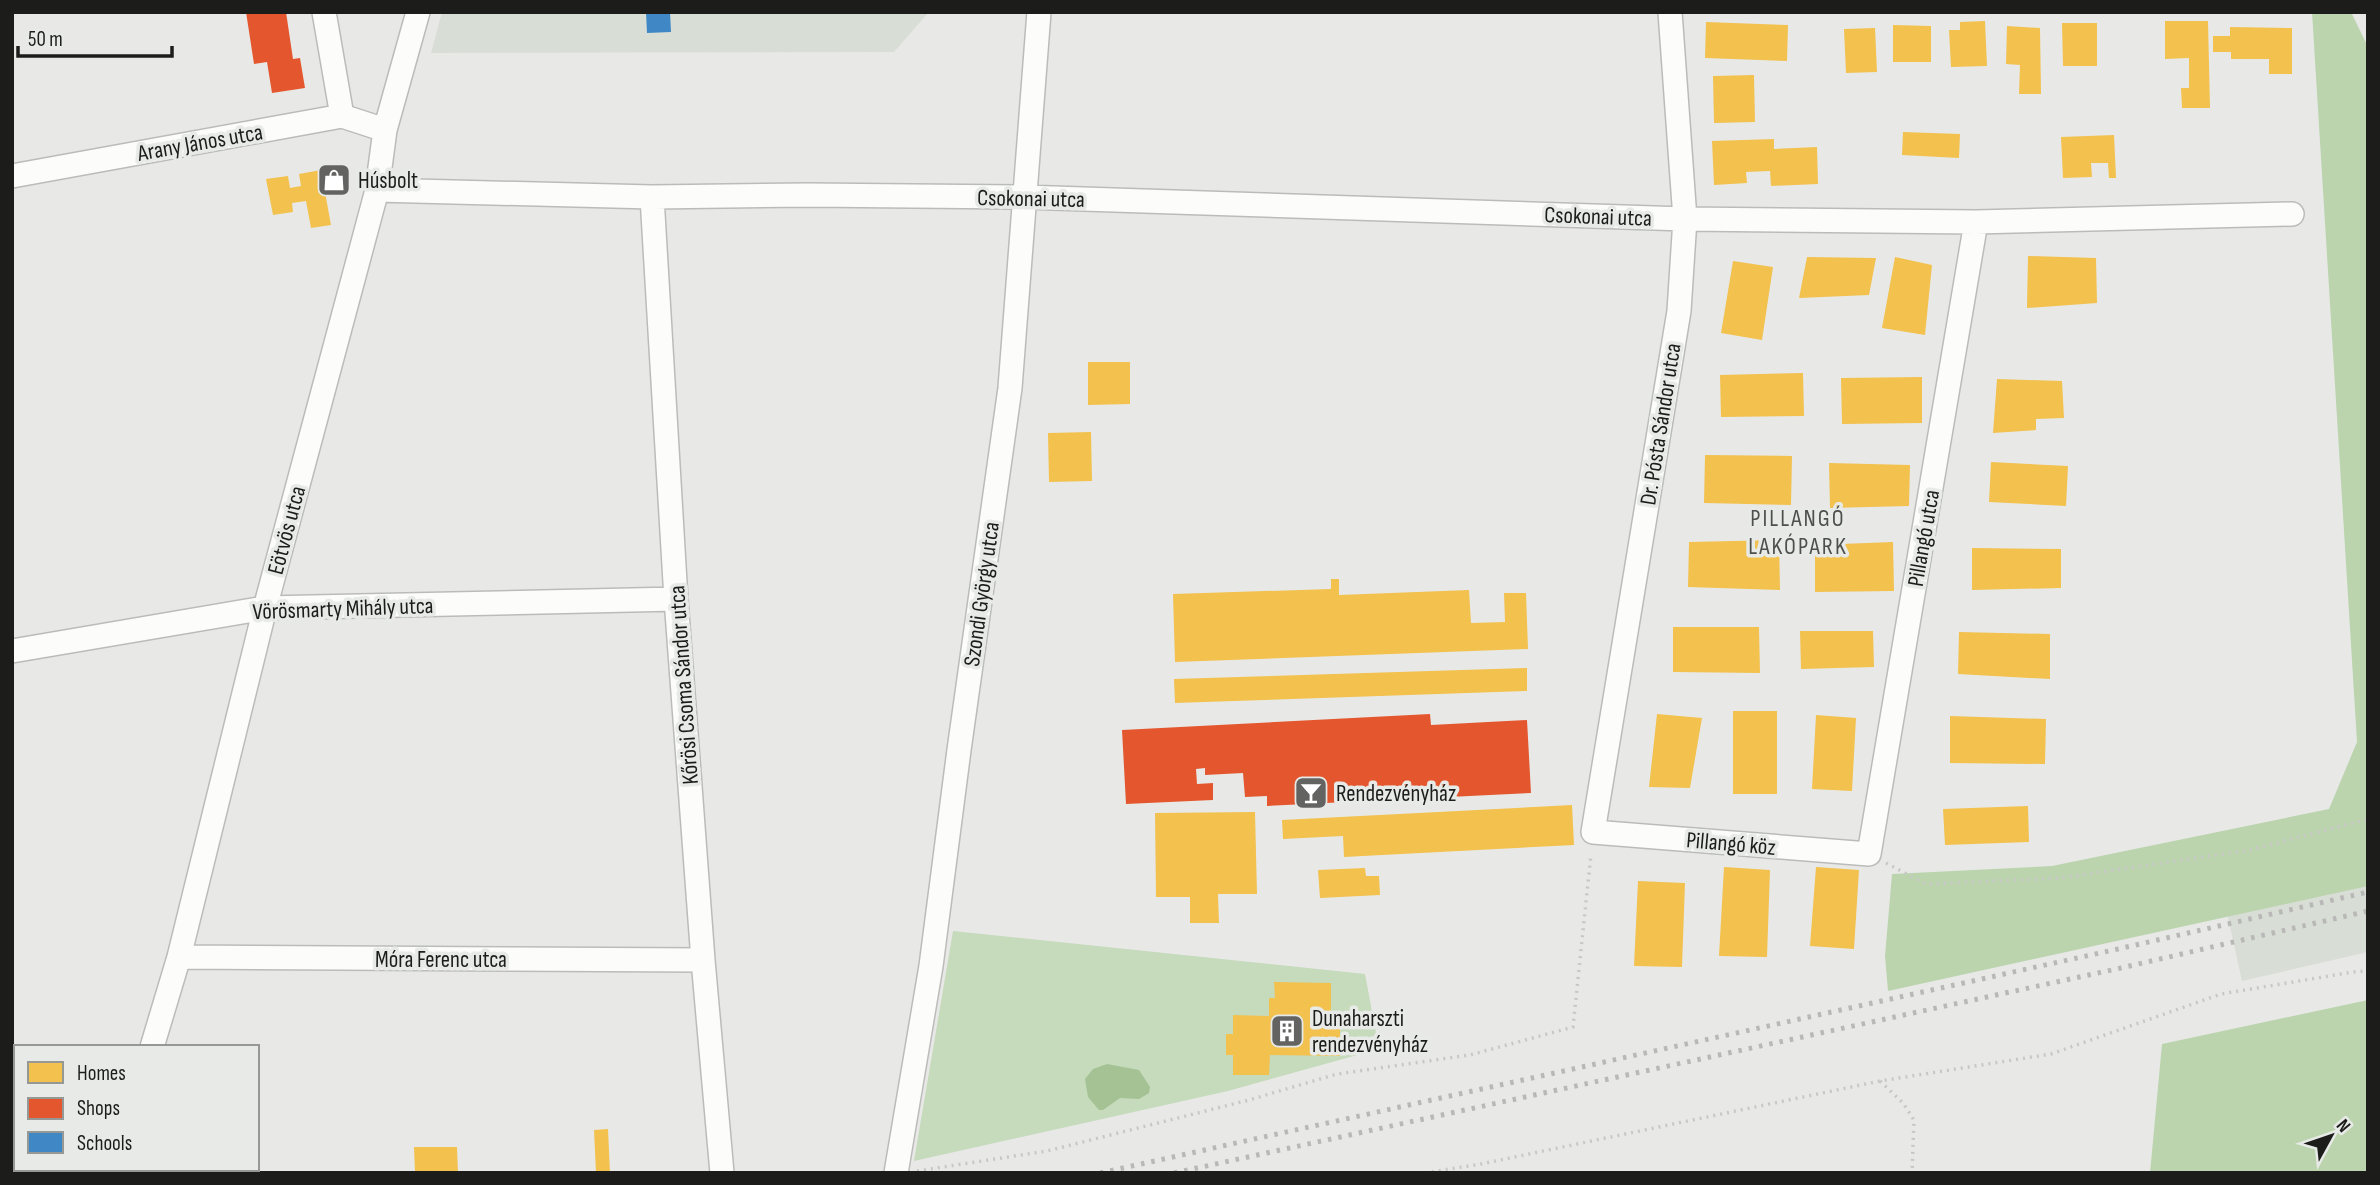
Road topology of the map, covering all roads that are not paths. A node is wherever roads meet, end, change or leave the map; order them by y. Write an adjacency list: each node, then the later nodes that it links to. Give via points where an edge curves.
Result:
1 (324, 12): 5 (street)
2 (418, 12): 6 (street, Eötvös utca)
3 (1039, 12): 10 (street, Szondi György utca)
4 (1670, 12): 12 (street, Dr. Pósta Sándor utca)
5 (342, 116): 6 (street, Arany János utca); 7 (street, Arany János utca)
6 (385, 130): 8 (street, Eötvös utca)
7 (12, 176)
8 (377, 190): 9 (street, Csokonai utca); 15 (street, Eötvös utca)
9 (652, 197): 10 (street, Csokonai utca); 14 (street, Kőrösi Csoma Sándor utca)
10 (1023, 197): 12 (street, Csokonai utca); 23 (street, Szondi György utca, via 1008,401 931,966)
11 (2292, 214): 13 (street, Csokonai utca)
12 (1685, 219): 13 (street, Csokonai utca); 17 (street, Dr. Pósta Sándor utca, via 1679,311)
13 (1976, 222): 18 (street, Pillangó utca)
14 (676, 599): 15 (street, Vörösmarty Mihály utca); 20 (street, Kőrösi Csoma Sándor utca)
15 (265, 608): 16 (street, Vörösmarty Mihály utca); 19 (street, Eötvös utca)
16 (12, 651)
17 (1593, 832): 18 (street, Pillangó köz)
18 (1869, 854)
19 (179, 957): 20 (street, Móra Ferenc utca); 21 (street, Eötvös utca)
20 (703, 961): 22 (street, Kőrösi Csoma Sándor utca)
21 (153, 1045)
22 (722, 1173)
23 (896, 1173)

